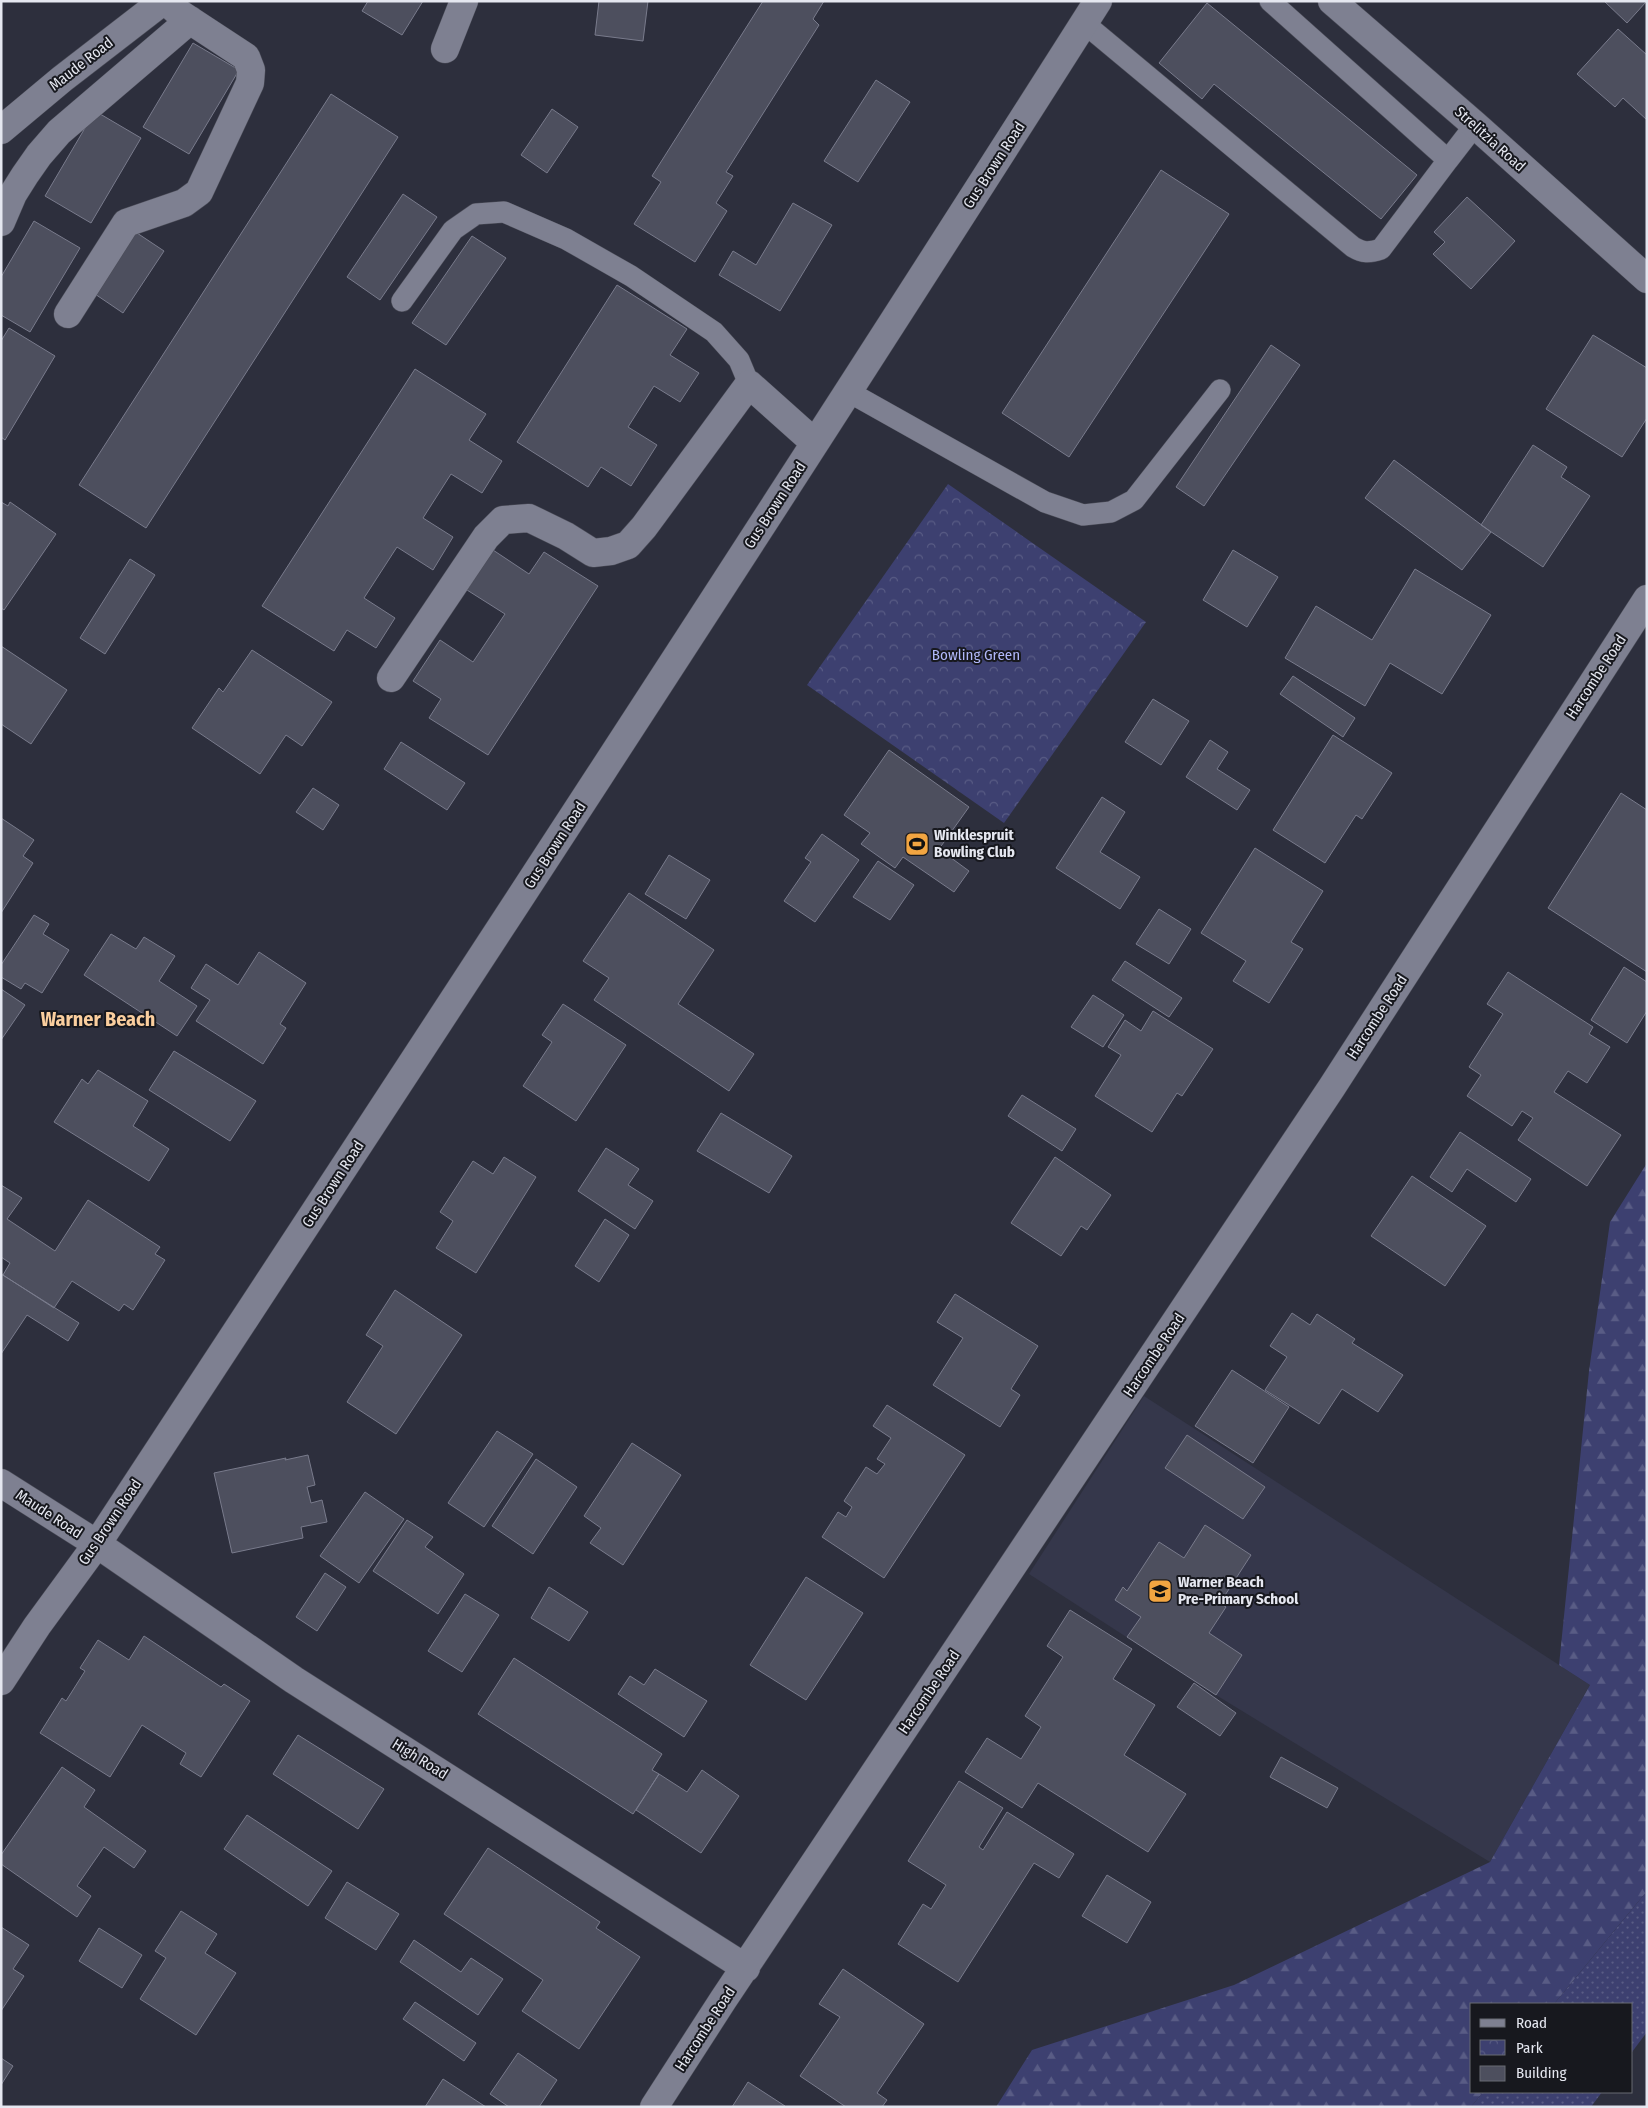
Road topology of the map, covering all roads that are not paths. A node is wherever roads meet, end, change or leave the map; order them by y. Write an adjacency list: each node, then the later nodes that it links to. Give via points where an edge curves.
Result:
1 (162, 1): 10 (street, Maude Road)
2 (166, 1): 7 (street)
3 (464, 1): 8 (street)
4 (1270, 1): 11 (lane)
5 (1332, 1): 9 (street, Strelitzia Road)
6 (1091, 12): 11 (lane, via 1312,214 1363,252 1381,249); 18 (street, Gus Brown Road)
7 (190, 20): 12 (street, via 59,132 25,175); 15 (street, via 246,57 251,70 250,83 198,192 184,203 126,223)
8 (445, 49)
9 (1474, 125): 11 (lane); 13 (street, Strelitzia Road)
10 (1, 130)
11 (1448, 160)
12 (1, 222)
13 (1647, 279)
14 (402, 301): 16 (lane, via 452,230 476,214 504,212 566,239 631,276 714,332 739,360)
15 (68, 314)
16 (749, 384): 19 (street); 21 (street, via 644,527 628,544 611,551 593,553 529,518 503,520 486,538)
17 (1220, 390): 18 (lane, via 1134,500 1111,512 1083,515 1045,502)
18 (849, 392): 19 (street, Gus Brown Road)
19 (815, 443): 23 (street, Gus Brown Road)
20 (1647, 598): 25 (street, Harcombe Road, via 1332,1087)
21 (391, 678)
22 (1, 1483): 23 (street, Maude Road)
23 (97, 1544): 24 (street, Gus Brown Road); 25 (street, High Road, via 294,1680)
24 (1, 1681)
25 (746, 1968): 26 (street, Harcombe Road)
26 (654, 2107)

